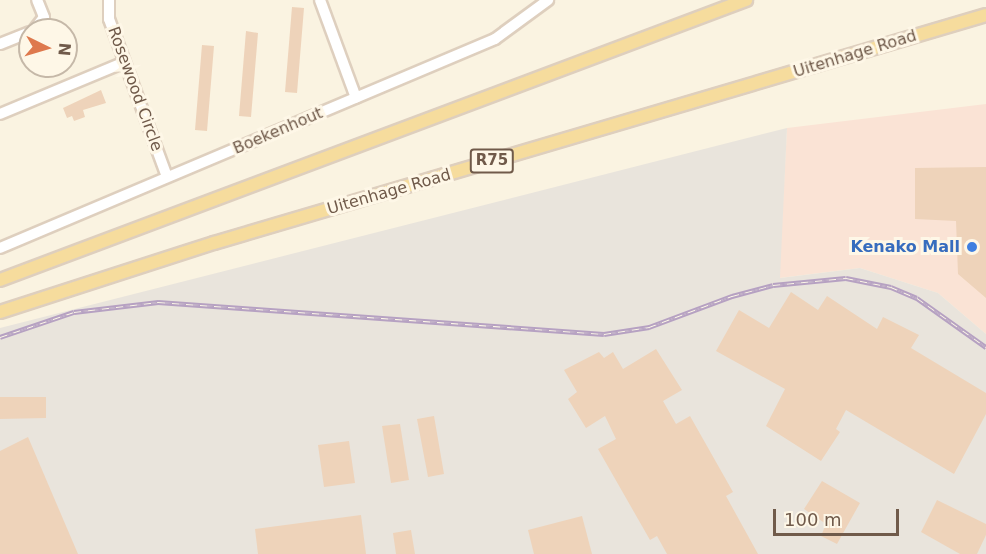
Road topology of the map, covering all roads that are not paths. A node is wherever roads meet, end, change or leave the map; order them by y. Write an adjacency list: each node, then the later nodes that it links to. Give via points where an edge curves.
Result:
1 (37, 0): 7 (street)
2 (109, 0): 10 (street, Rosewood Circle, via 110,19)
3 (320, 0): 11 (street)
4 (548, 0): 11 (street, Boekenhout, via 501,36)
5 (746, 0): 15 (main road)
6 (986, 15): 16 (main road, Uitenhage Road / R75, via 214,243)
7 (43, 18)
8 (18, 37): 9 (street)
9 (0, 44)
10 (125, 62): 12 (street); 13 (street, Rosewood Circle)
11 (356, 98): 13 (street, Boekenhout)
12 (0, 114)
13 (167, 177): 14 (street, Boekenhout)
14 (0, 248)
15 (0, 280)
16 (0, 312)

